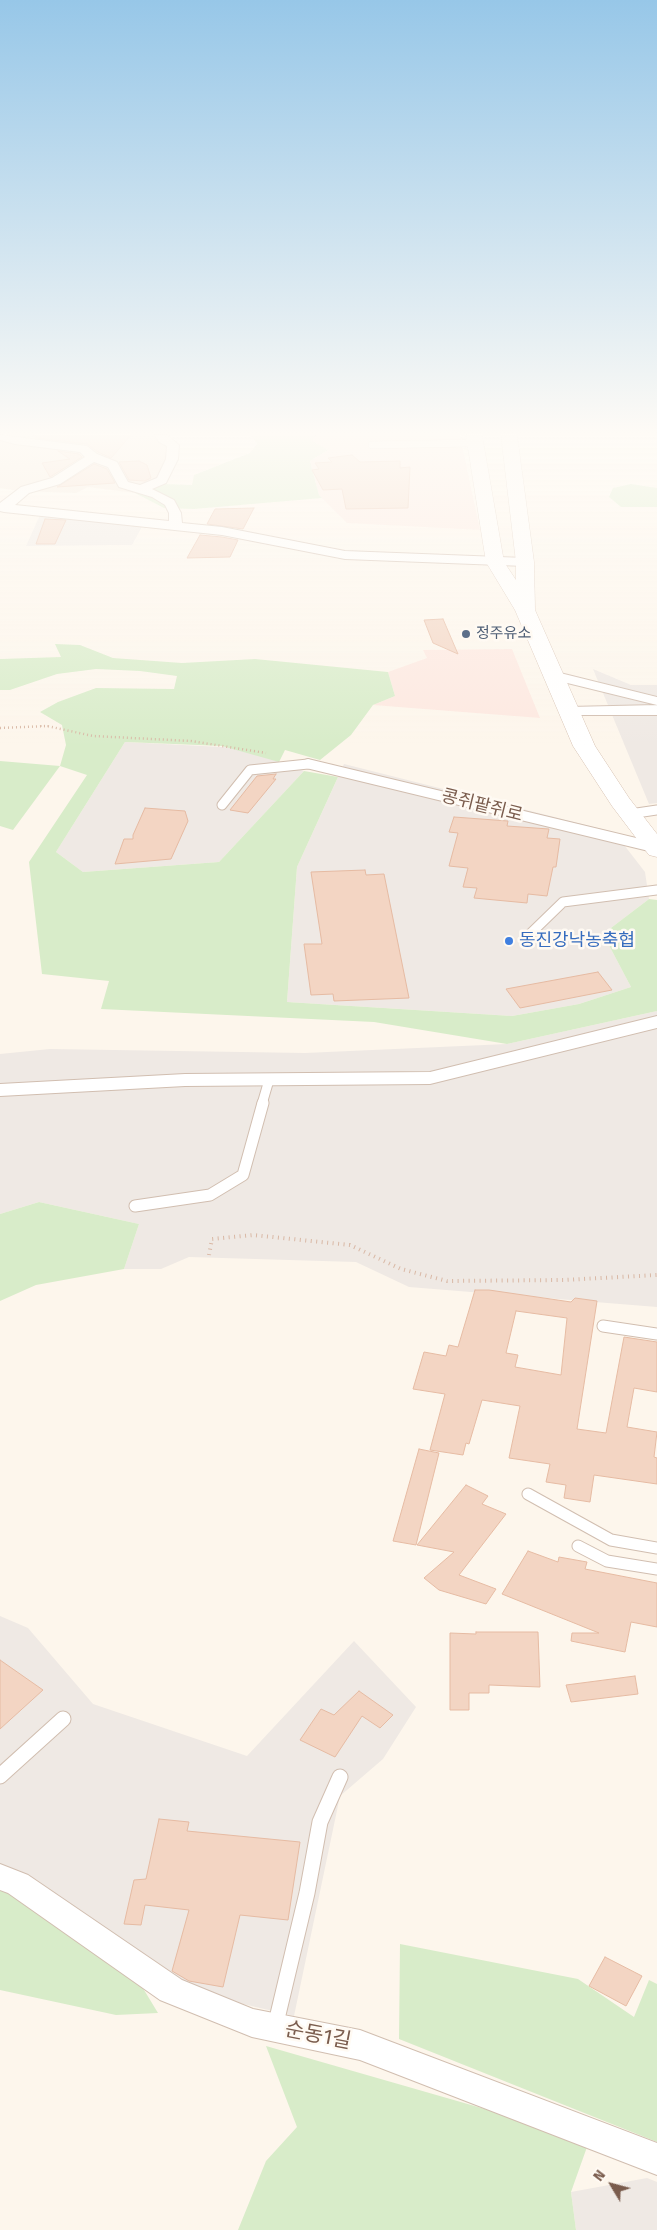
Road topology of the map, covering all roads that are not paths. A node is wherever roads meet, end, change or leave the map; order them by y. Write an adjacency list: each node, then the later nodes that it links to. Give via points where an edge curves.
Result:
1 (263, 539): 5 (street, via 345,555)
2 (491, 539): 5 (main road, 콩쥐팥쥐로)
3 (522, 539): 4 (main road, 콩쥐팥쥐로)
4 (524, 556): 5 (street); 6 (main road, 콩쥐팥쥐로)
5 (495, 562): 6 (main road, 콩쥐팥쥐로)
6 (525, 610): 7 (main road, 콩쥐팥쥐로)
7 (552, 675): 8 (street); 10 (main road, 콩쥐팥쥐로)
8 (657, 701)
9 (657, 710): 10 (street)
10 (569, 712): 14 (main road, 콩쥐팥쥐로, via 584,746)
11 (308, 764): 12 (lane, via 250,770); 15 (street, 콩쥐팥쥐로)
12 (222, 806)
13 (657, 810): 14 (lane)
14 (630, 814): 15 (main road, 콩쥐팥쥐로)
15 (656, 849)
16 (657, 890): 17 (lane, via 563,902)
17 (530, 934)
18 (657, 1022): 19 (street, via 430,1078)
19 (269, 1080): 20 (street, via 185,1080); 21 (lane, via 243,1175 210,1195)
20 (0, 1090)
21 (135, 1206)
22 (603, 1326): 23 (lane)
23 (657, 1334)
24 (528, 1494): 26 (lane, via 611,1540)
25 (578, 1546): 27 (lane, via 606,1561)
26 (657, 1548)
27 (657, 1569)
28 (63, 1719): 29 (lane)
29 (0, 1776)
30 (340, 1777): 32 (lane, via 320,1822)
31 (0, 1877): 32 (street, 순동1길, via 18,1884 170,1990 252,2023)
32 (275, 2028): 33 (street, 순동1길, via 360,2045)
33 (657, 2159)

